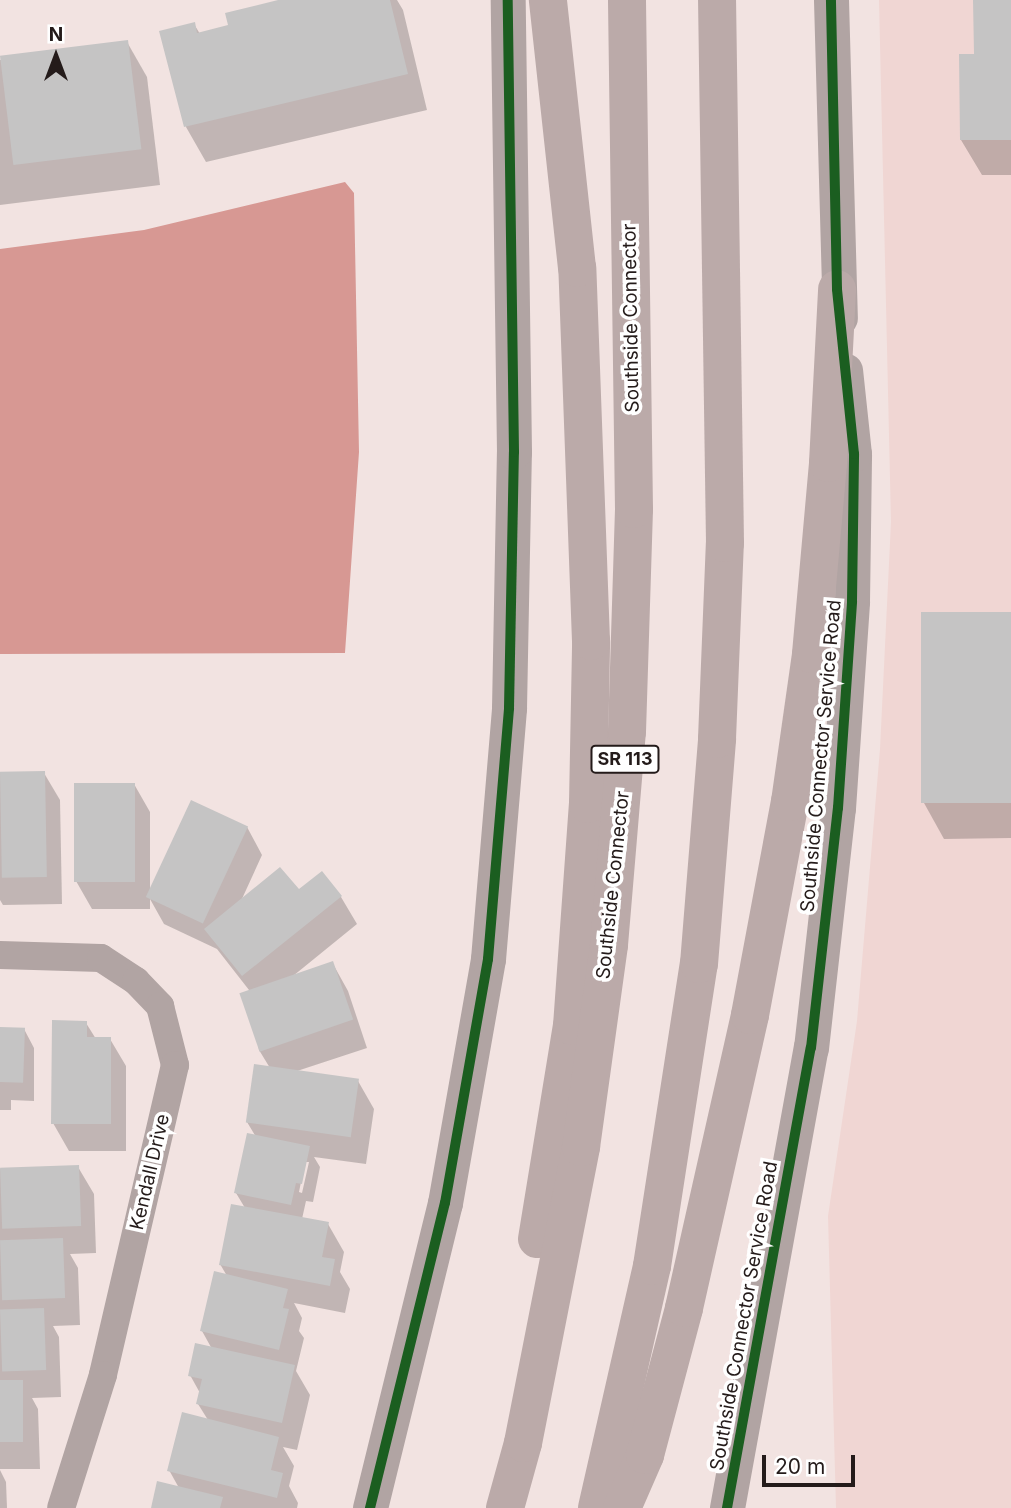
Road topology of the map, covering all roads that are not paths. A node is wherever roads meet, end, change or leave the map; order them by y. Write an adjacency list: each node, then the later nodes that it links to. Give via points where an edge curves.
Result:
1 (508, 0): 9 (street, via 514,452 509,708 488,959 445,1203)
2 (548, 0): 10 (highway, via 577,268 591,641 588,804 572,1026)
3 (627, 0): 11 (highway, Southside Connector / SR 113, via 634,509 626,745 609,945 581,1147 523,1443)
4 (717, 0): 12 (highway, via 725,543 717,739 698,964 652,1266)
5 (831, 0): 6 (street, Southside Connector Service Road)
6 (837, 289): 13 (highway, via 825,504 811,654 790,802 750,1015 684,1308 645,1455); 14 (street, Southside Connector Service Road, via 853,454 852,601 838,808 811,1048)
7 (0, 955): 8 (street, Kendall Drive, via 101,958 136,981 160,1006 175,1065 103,1375)
8 (61, 1508)
9 (370, 1508)
10 (497, 1508)
11 (505, 1508)
12 (597, 1508)
13 (622, 1508)
14 (727, 1508)

